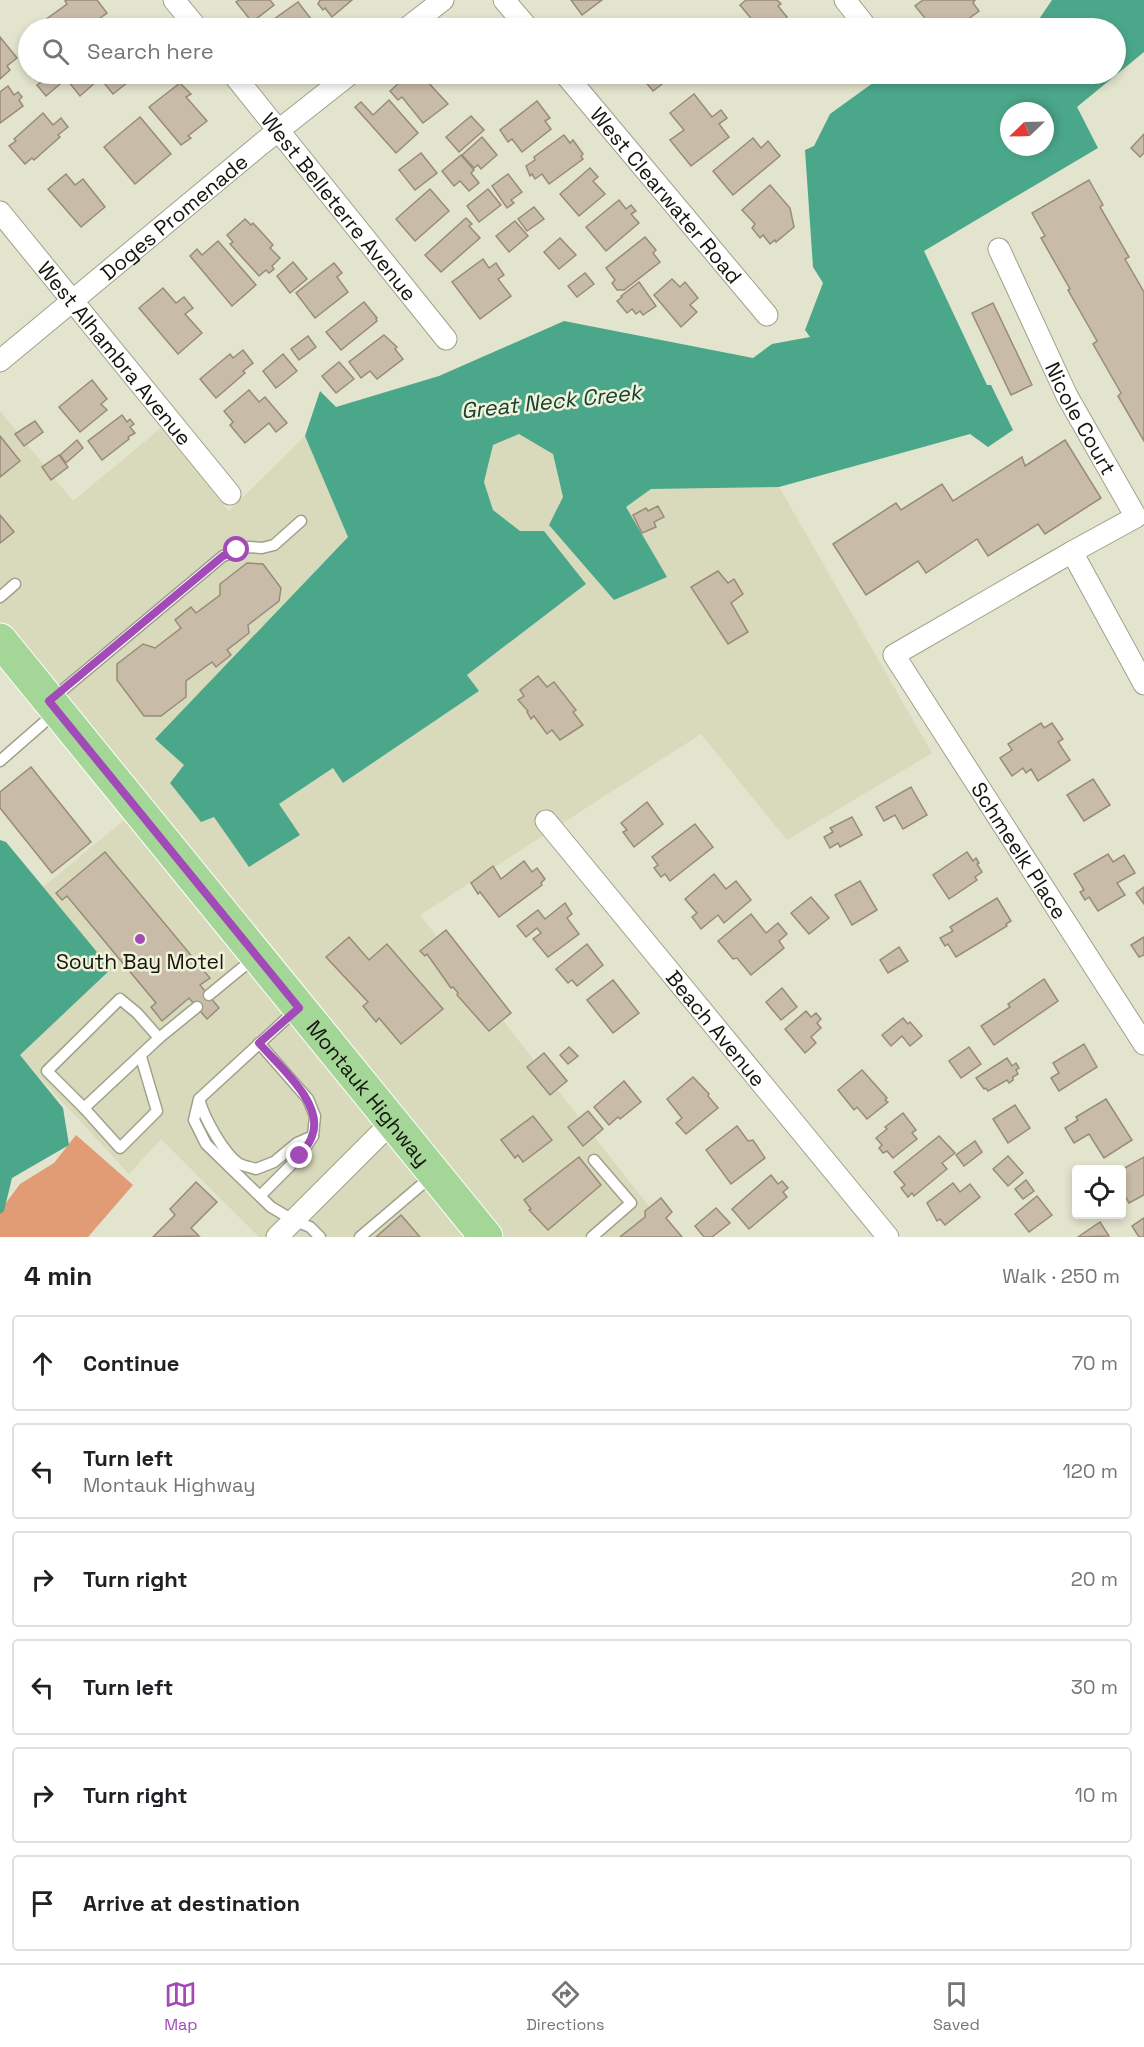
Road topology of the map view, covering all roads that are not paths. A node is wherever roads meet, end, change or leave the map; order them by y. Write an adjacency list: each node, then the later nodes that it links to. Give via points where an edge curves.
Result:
1 (174, 0): 5 (street)
2 (443, 0): 6 (street)
3 (504, 0): 7 (street)
4 (845, 0): 8 (street)
5 (189, 18)
6 (420, 18)
7 (519, 18)
8 (859, 18)
9 (241, 84): 12 (street, West Belleterre Avenue)
10 (337, 84): 12 (street, Doges Promenade)
11 (573, 84): 16 (street, West Clearwater Road)
12 (278, 130): 15 (street, Doges Promenade); 17 (street, West Belleterre Avenue)
13 (0, 212): 15 (street, West Alhambra Avenue)
14 (999, 249): 21 (street, Nicole Court, via 1067,396 1136,517)
15 (73, 302): 18 (street, Doges Promenade); 19 (street, West Alhambra Avenue)
16 (767, 315)
17 (446, 339)
18 (0, 361)
19 (230, 494)
20 (301, 521): 26 (lane, via 274,545 249,547 223,556)
21 (1071, 552): 25 (street); 35 (street, Schmeelk Place, via 894,655)
22 (15, 584): 23 (lane)
23 (0, 597)
24 (0, 640): 26 (main road, Montauk Highway)
25 (1144, 684)
26 (53, 706): 27 (lane); 29 (main road, Montauk Highway)
27 (0, 761)
28 (546, 821): 50 (street, Beach Avenue)
29 (257, 956): 30 (lane); 32 (main road, Montauk Highway)
30 (209, 995)
31 (196, 1007): 33 (lane)
32 (299, 1008): 34 (lane); 39 (main road, Montauk Highway)
33 (159, 1038): 36 (lane); 38 (lane, via 120,999 47,1071)
34 (259, 1043): 37 (lane); 40 (lane, via 308,1099 315,1116)
35 (1144, 1044)
36 (141, 1057): 38 (lane); 38 (lane, via 157,1111 120,1148)
37 (199, 1099): 40 (lane, via 204,1118 237,1162 256,1170); 43 (lane, via 194,1120 206,1144)
38 (84, 1108)
39 (392, 1122): 42 (main road, Montauk Highway); 44 (street)
40 (313, 1136): 43 (lane, via 300,1156)
41 (594, 1160): 49 (lane, via 631,1203)
42 (435, 1173): 45 (main road, Montauk Highway); 48 (lane)
43 (260, 1196): 44 (lane)
44 (293, 1220): 46 (street); 47 (lane)
45 (476, 1230)
46 (277, 1237)
47 (320, 1237)
48 (360, 1237)
49 (592, 1237)
50 (888, 1237)

